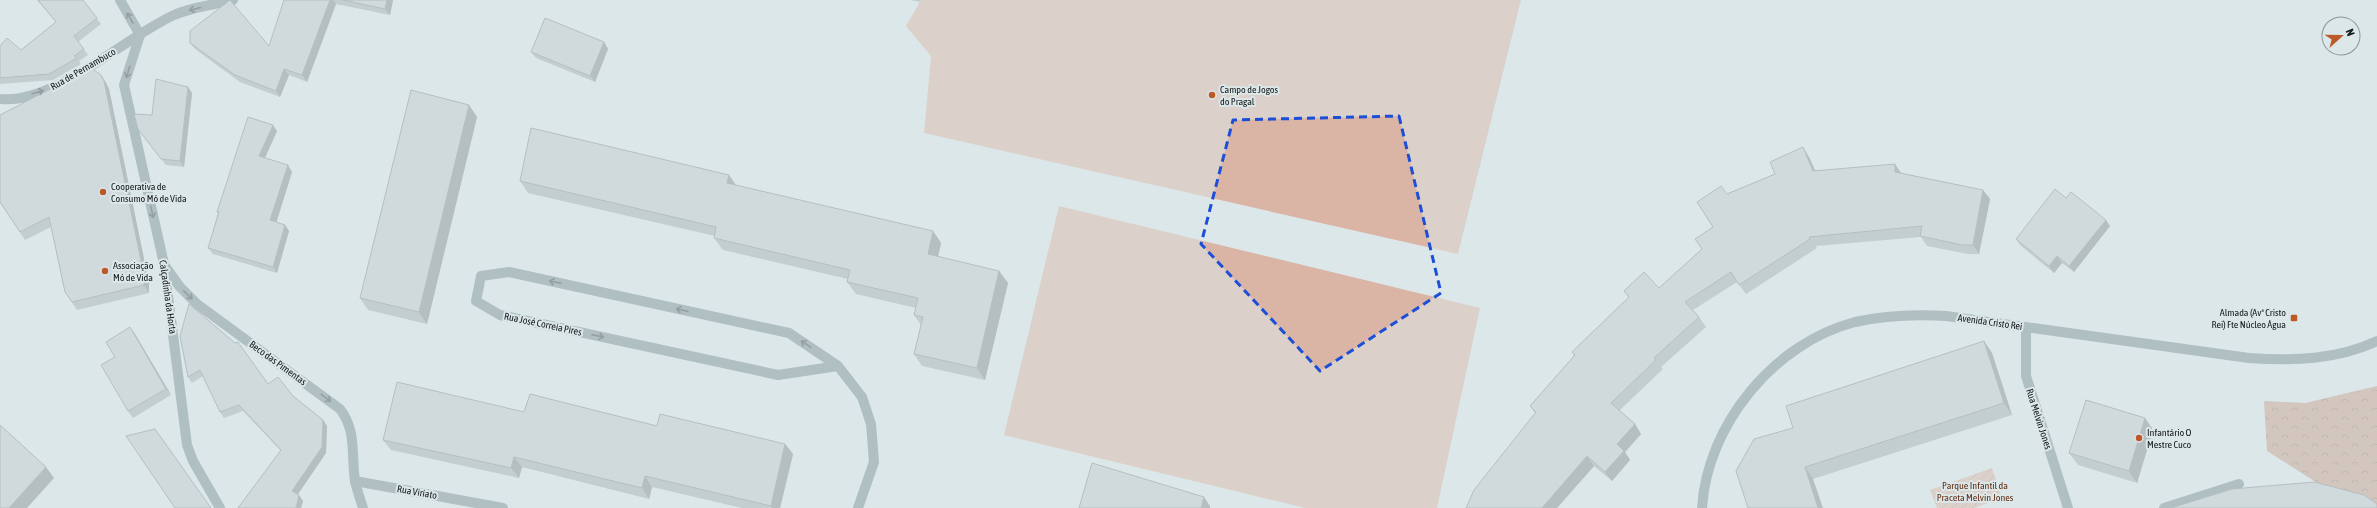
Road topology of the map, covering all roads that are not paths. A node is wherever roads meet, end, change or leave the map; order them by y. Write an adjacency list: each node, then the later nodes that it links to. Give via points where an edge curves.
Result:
1 (120, 0): 3 (street, one-way to 1)
2 (233, 0): 3 (street, Rua de Pernambuco, one-way to 3, via 174,15)
3 (140, 35): 4 (street, Rua de Pernambuco, one-way to 3, via 11,100 51,88); 5 (street, Calçadinha da Horta, one-way to 5, via 124,85)
4 (0, 99)
5 (164, 264): 9 (street, Beco das Pimentas, one-way to 9, via 180,287 197,304 340,409 352,432); 11 (street, Calçadinha da Horta, via 187,445 193,461)
6 (2026, 327): 7 (street, Avenida Cristo Rei, via 2249,358 2280,360 2311,359 2341,353); 15 (street, Avenida Cristo Rei, via 1916,314 1884,316 1824,334 1797,349 1750,391 1732,416 1713,458); 16 (street, Rua Melvin Jones, via 2026,376)
7 (2377, 341)
8 (838, 366): 8 (street, Rua José Correia Pires, one-way to 8, via 789,333 509,272 481,276 476,301 500,315 778,375); 14 (street, Rua José Correia Pires, via 862,397 871,424 874,462)
9 (355, 481): 12 (street, Beco das Pimentas); 13 (street, Rua Viriato)
10 (2239, 484): 17 (street)
11 (220, 508)
12 (363, 508)
13 (502, 508)
14 (858, 508)
15 (1702, 508)
16 (2068, 508)
17 (2164, 508)

